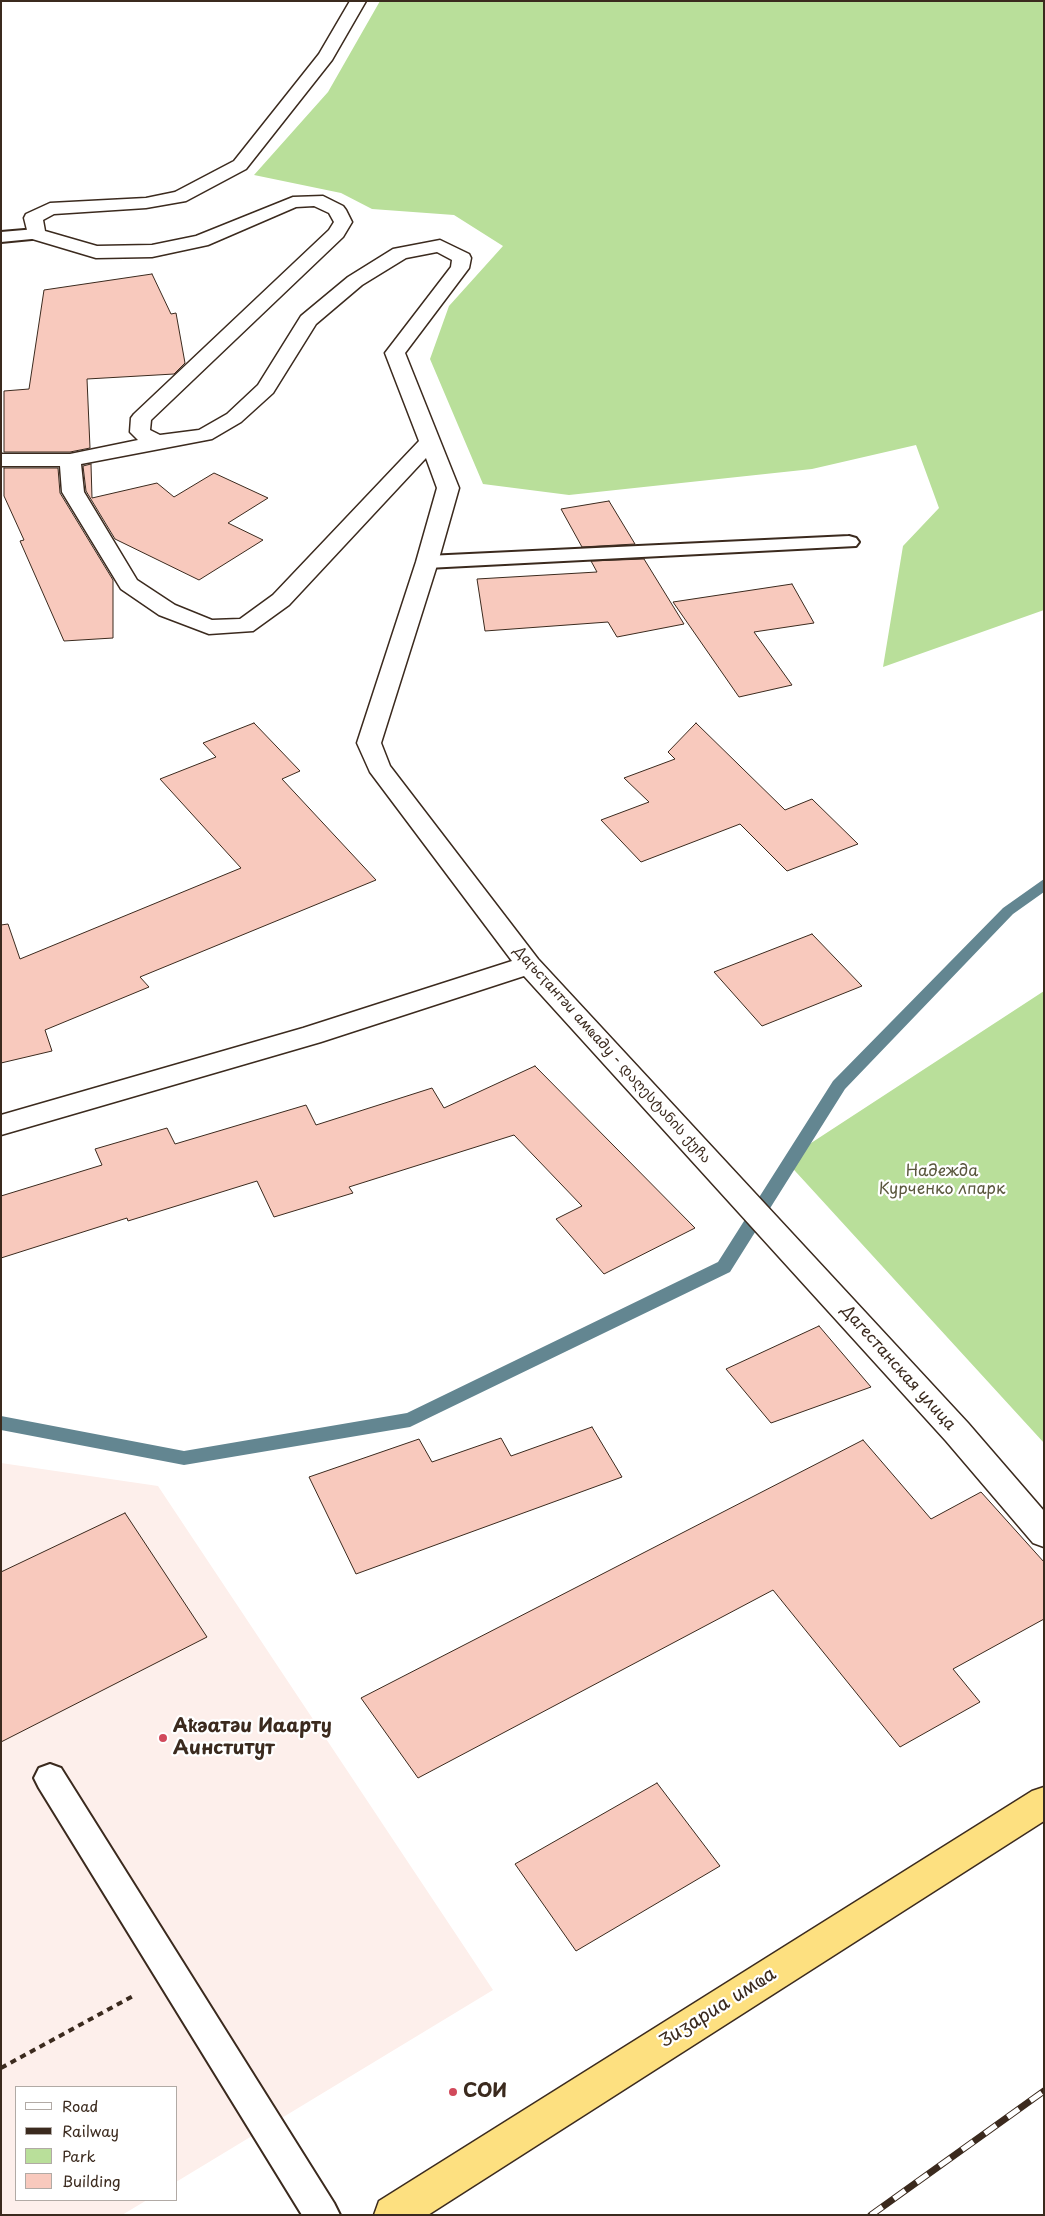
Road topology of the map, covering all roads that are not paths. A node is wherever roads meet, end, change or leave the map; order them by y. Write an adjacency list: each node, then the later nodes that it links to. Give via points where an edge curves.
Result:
1 (358, 1): 2 (street, via 326,56 240,165 180,197 146,203 50,209 33,218)
2 (36, 234): 3 (lane); 5 (street, via 96,252 152,251 201,241 293,202 317,200 337,210 343,222 336,233 141,418 140,432)
3 (1, 237)
4 (431, 440): 5 (street, Даӷьсҭантәи амҩаду - დაღესტანის ქუჩა, via 395,353 460,268 462,258 440,246 400,253 355,281 308,320 266,388 234,418 205,434); 7 (street, via 281,600 245,626 209,627 167,610 129,584 73,492); 9 (street, Даӷьсҭантәи амҩаду - დაღესტანის ქუჩა, via 448,488)
5 (156, 442): 7 (street)
6 (1, 460): 7 (street)
7 (70, 460)
8 (850, 542): 9 (lane)
9 (427, 562): 10 (street, Даӷьсҭантәи амҩаду - დაღესტანის ქუჩა, via 368,743 378,767)
10 (529, 966): 11 (street, via 312,1035); 12 (street, Даӷьсҭантәи амҩаду - დაღესტანის ქუჩა)
11 (1, 1125)
12 (754, 1212): 13 (street, Дагестанская улица, via 957,1432)
13 (1044, 1534)
14 (50, 1778): 16 (lane)
15 (1044, 1802): 17 (highway, Ӡиӡариа имҩа)
16 (322, 2215)
17 (393, 2215)

